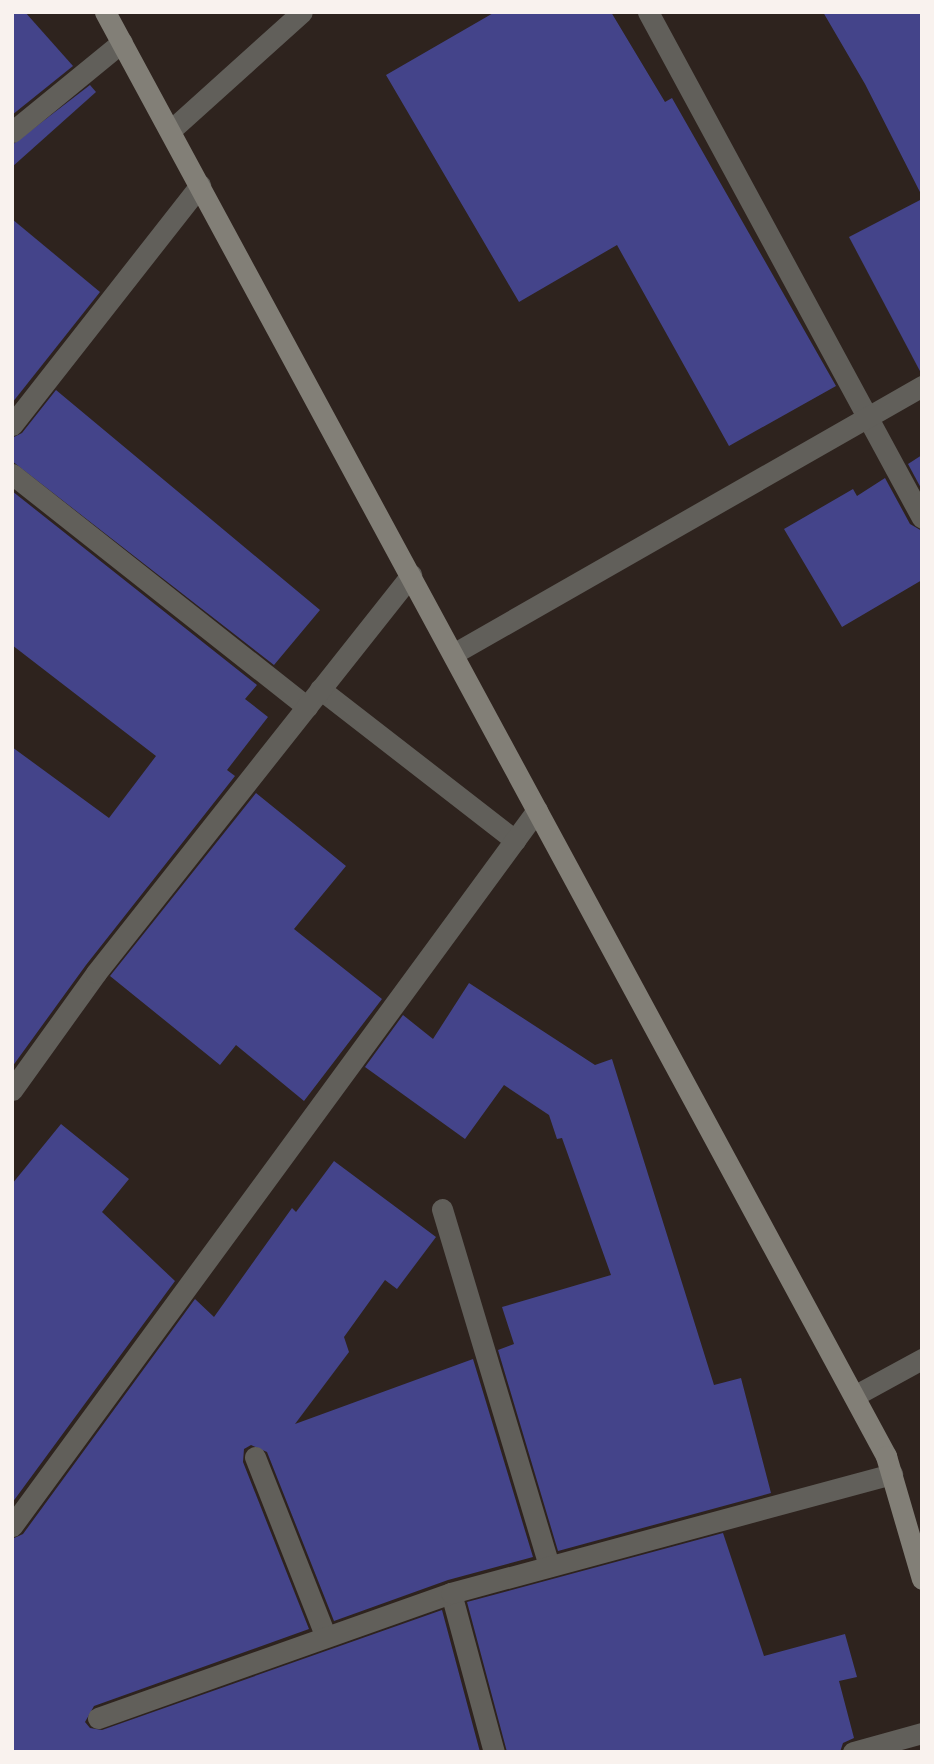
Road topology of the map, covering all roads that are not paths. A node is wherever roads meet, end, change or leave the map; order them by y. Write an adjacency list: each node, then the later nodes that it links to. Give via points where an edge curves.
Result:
1 (105, 12): 4 (street)
2 (302, 12): 5 (street)
3 (648, 12): 9 (street)
4 (122, 42): 5 (street); 6 (street)
5 (171, 130): 7 (street)
6 (12, 132)
7 (200, 185): 10 (street); 13 (street)
8 (922, 386): 9 (street)
9 (866, 418): 12 (street); 14 (street)
10 (12, 425)
11 (12, 474): 16 (street)
12 (922, 519)
13 (411, 575): 14 (street); 15 (street)
14 (453, 654): 17 (street)
15 (320, 689): 16 (street); 18 (street)
16 (307, 707): 19 (street, via 96,973)
17 (537, 810): 18 (street); 22 (street)
18 (515, 840): 25 (street)
19 (12, 1090)
20 (442, 1209): 26 (street)
21 (922, 1359): 22 (street)
22 (854, 1396): 24 (street)
23 (255, 1457): 29 (street)
24 (891, 1474): 26 (street); 27 (street)
25 (12, 1525)
26 (549, 1566): 28 (street)
27 (922, 1579)
28 (451, 1593): 29 (street); 32 (street)
29 (326, 1637): 30 (street)
30 (99, 1718)
31 (922, 1733): 33 (street)
32 (494, 1752)
33 (853, 1752)

